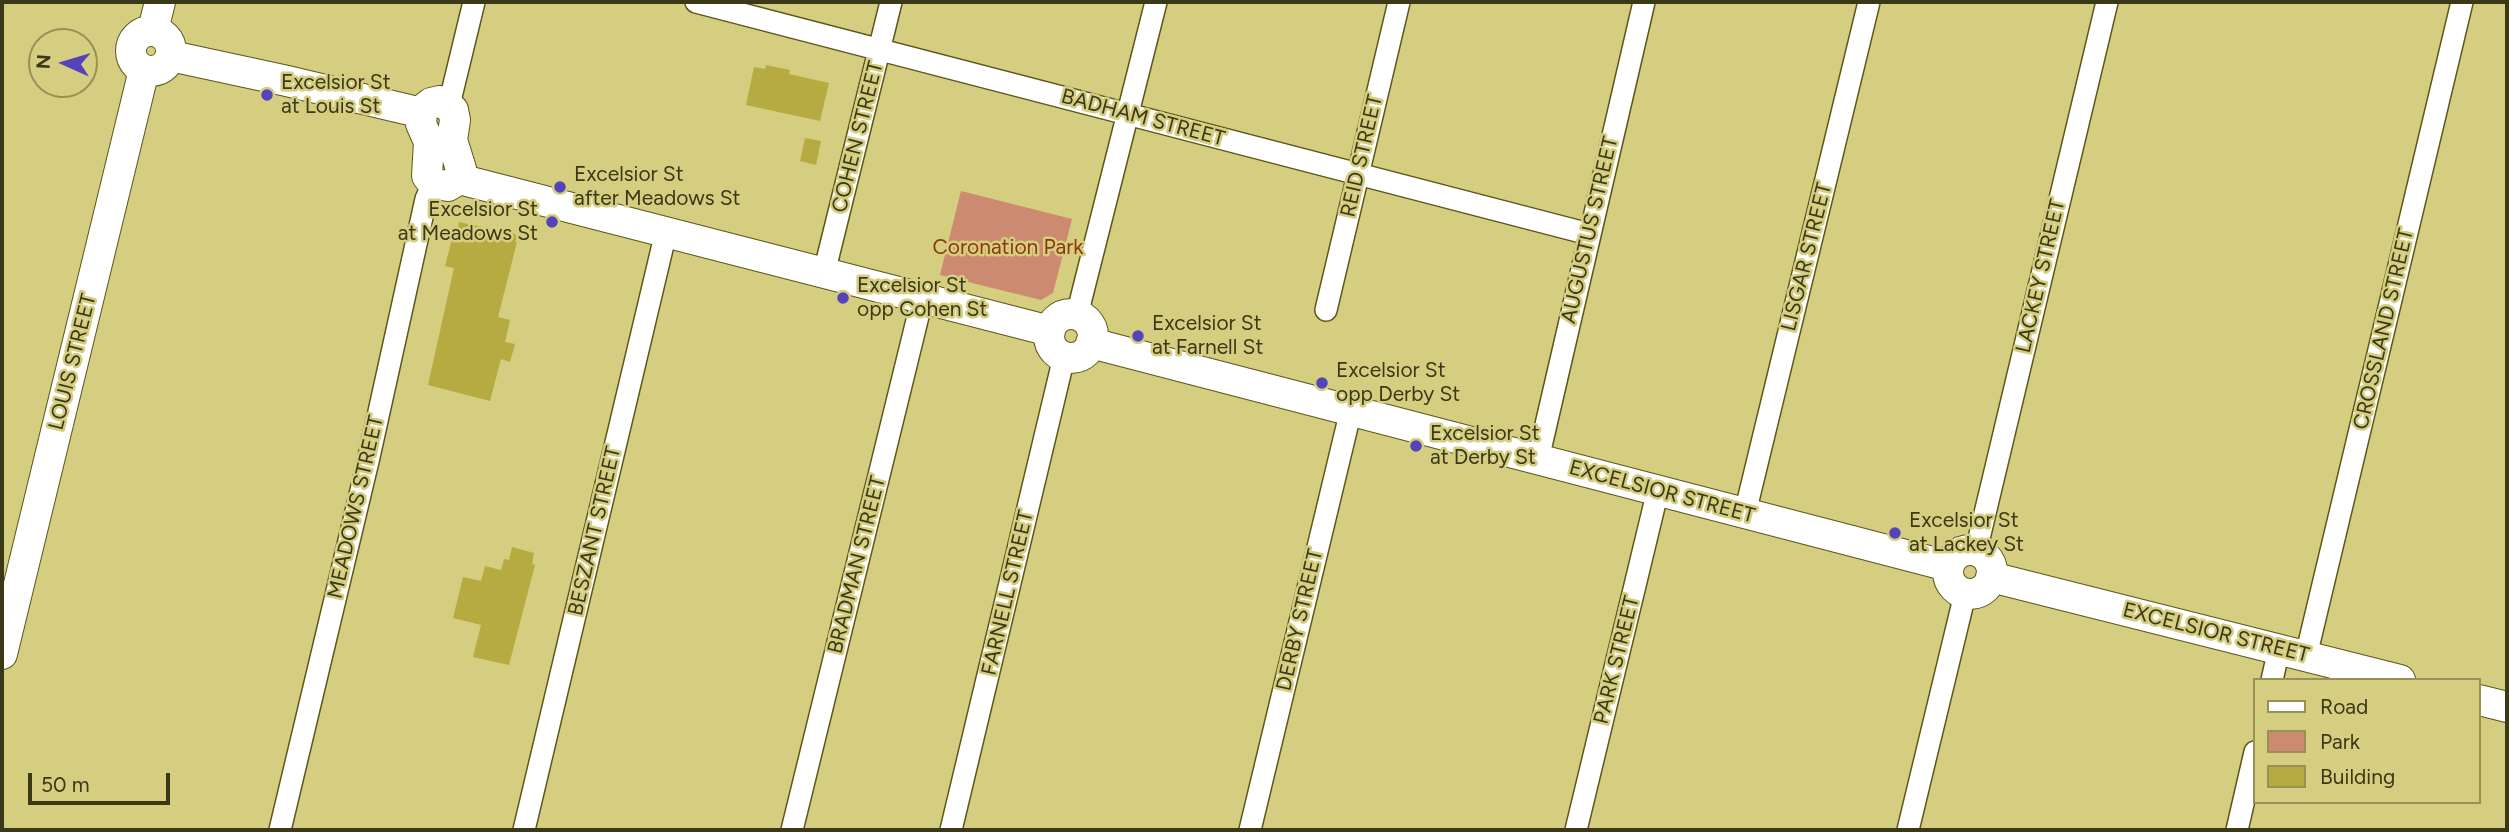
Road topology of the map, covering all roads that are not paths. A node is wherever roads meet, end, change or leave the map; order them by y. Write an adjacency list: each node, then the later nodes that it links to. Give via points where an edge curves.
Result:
1 (474, 2): 14 (street)
2 (696, 2): 11 (street, BADHAM STREET)
3 (891, 2): 11 (street, COHEN STREET)
4 (1156, 2): 15 (street)
5 (1399, 2): 16 (street, REID STREET)
6 (1644, 2): 19 (street, AUGUSTUS STREET)
7 (1869, 2): 29 (street, LISGAR STREET)
8 (2107, 2): 30 (street, LACKEY STREET)
9 (2462, 2): 34 (street, CROSSLAND STREET)
10 (157, 16): 12 (street); 13 (street, via 130,47 135,64)
11 (880, 49): 15 (street, BADHAM STREET); 20 (street, COHEN STREET)
12 (171, 56): 13 (street, via 160,69); 14 (street)
13 (144, 71): 35 (street, LOUIS STREET)
14 (435, 109): 17 (street, via 455,114 452,140 460,163)
15 (1129, 114): 16 (street, BADHAM STREET); 23 (street)
16 (1358, 173): 19 (street, BADHAM STREET); 22 (street, REID STREET)
17 (446, 181): 18 (street); 41 (street, MEADOWS STREET, via 426,199)
18 (666, 232): 20 (street); 42 (street, BESZANT STREET)
19 (1589, 234): 27 (street, AUGUSTUS STREET)
20 (824, 272): 21 (street)
21 (922, 300): 25 (street); 43 (street, BRADMAN STREET)
22 (1326, 310)
23 (1077, 315): 24 (street, via 1088,323); 25 (street, via 1063,315 1052,324)
24 (1091, 343): 25 (street, via 1084,354 1071,358); 26 (street, EXCELSIOR STREET)
25 (1057, 344): 44 (street, FARNELL STREET)
26 (1351, 410): 27 (street, EXCELSIOR STREET); 45 (street, DERBY STREET)
27 (1538, 459): 28 (street, EXCELSIOR STREET)
28 (1658, 490): 29 (street, EXCELSIOR STREET); 46 (street, PARK STREET)
29 (1745, 513): 31 (street, EXCELSIOR STREET)
30 (1976, 551): 31 (street, via 1962,551); 32 (street, via 1990,564)
31 (1948, 566): 33 (street, via 1953,586)
32 (1991, 577): 33 (street, via 1984,589); 34 (street, EXCELSIOR STREET)
33 (1965, 594): 47 (street)
34 (2293, 653): 36 (street, CROSSLAND STREET); 37 (street, EXCELSIOR STREET)
35 (2, 654)
36 (2274, 678)
37 (2392, 678)
38 (2481, 700): 39 (street)
39 (2507, 707)
40 (2254, 756): 48 (street)
41 (280, 830)
42 (524, 830)
43 (792, 830)
44 (951, 830)
45 (1250, 830)
46 (1576, 830)
47 (1908, 830)
48 (2236, 830)

